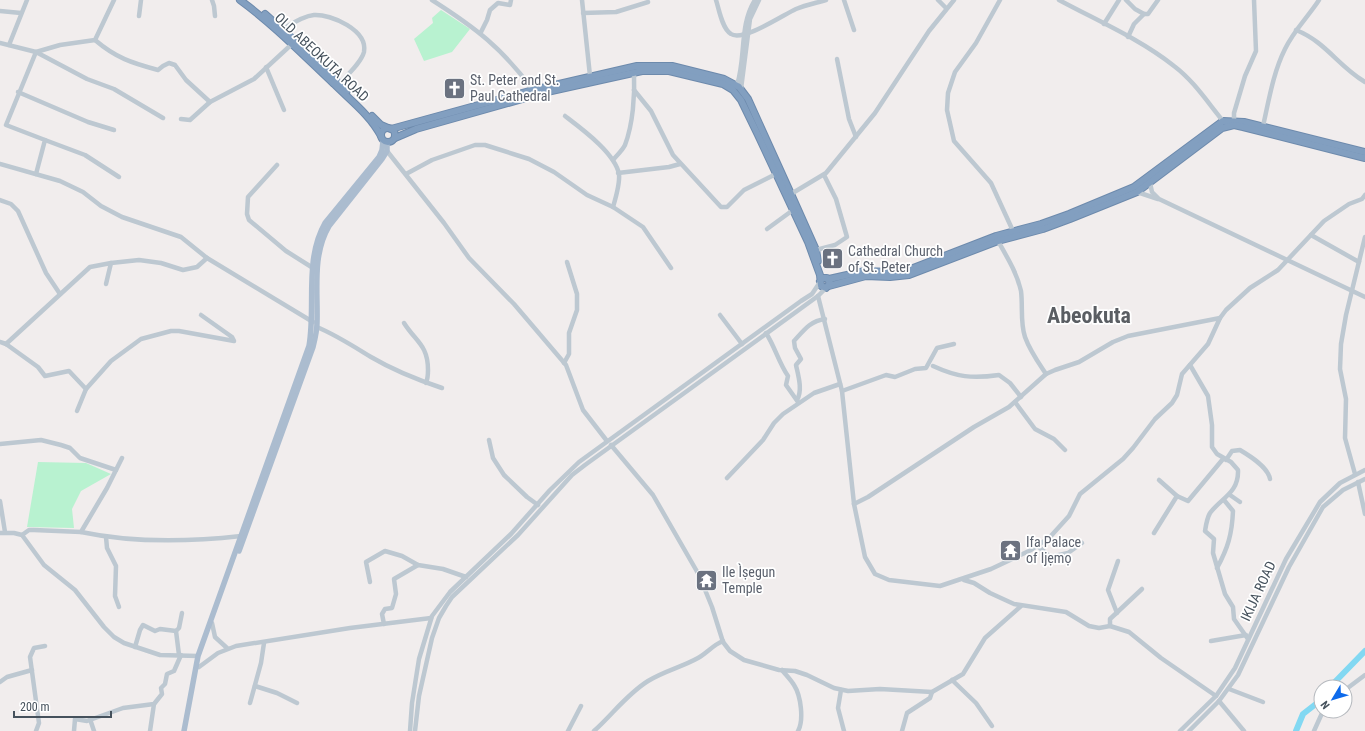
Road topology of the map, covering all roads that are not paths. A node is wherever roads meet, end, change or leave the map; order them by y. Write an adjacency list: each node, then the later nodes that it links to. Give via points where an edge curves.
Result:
1 (27, 0): 27 (street)
2 (114, 0): 39 (street)
3 (141, 0): 30 (street)
4 (212, 0): 31 (street)
5 (240, 0): 41 (highway, OLD ABEOKUTA ROAD)
6 (247, 0): 33 (highway, OLD ABEOKUTA ROAD)
7 (432, 0): 36 (street)
8 (511, 0): 36 (street, via 510,5 498,3 492,6)
9 (582, 0): 28 (street)
10 (716, 0): 37 (street, via 729,33)
11 (758, 0): 24 (street)
12 (826, 0): 37 (street, via 796,10)
13 (844, 0): 34 (street)
14 (938, 0): 25 (street)
15 (954, 0): 25 (street)
16 (1000, 0): 91 (street, via 976,43 955,72 948,93 947,110 954,141 992,183)
17 (1118, 0): 32 (street)
18 (1126, 0): 29 (street)
19 (1158, 0): 29 (street, via 1148,14)
20 (1254, 0): 59 (street, via 1256,51 1245,76)
21 (1319, 0): 35 (street)
22 (1062, 1): 32 (street)
23 (648, 2): 28 (street, via 616,12)
24 (753, 2): 37 (street)
25 (946, 8): 65 (street)
26 (0, 11): 27 (street)
27 (21, 13): 42 (street)
28 (583, 13): 47 (street)
29 (1144, 14): 38 (street, via 1134,24)
30 (139, 16)
31 (215, 16)
32 (1104, 24): 38 (street)
33 (283, 29): 49 (highway, OLD ABEOKUTA ROAD); 49 (street, via 313,15 352,27 364,50 362,57)
34 (854, 30)
35 (1296, 30): 48 (street, via 1313,37 1344,68); 61 (street, via 1274,78)
36 (481, 32): 51 (street)
37 (746, 34): 50 (street)
38 (1128, 37): 60 (street, via 1177,68 1190,80)
39 (95, 40): 43 (street, via 60,45); 54 (street, via 112,54 130,63 158,70 169,63 175,65 186,80)
40 (0, 43): 42 (street)
41 (292, 44): 45 (street); 68 (highway, OLD ABEOKUTA ROAD, via 372,122)
42 (9, 45): 43 (street)
43 (36, 52): 53 (street); 57 (street, via 87,79 114,89)
44 (837, 59): 65 (street, via 849,119)
45 (266, 66): 54 (street, via 249,82); 55 (street)
46 (634, 73): 52 (street); 64 (highway, via 669,71 728,86 741,100); 66 (highway, via 547,92 416,128)
47 (590, 76): 50 (highway, via 637,66 661,65 713,75); 51 (highway)
48 (1365, 82)
49 (339, 84): 62 (highway, OLD ABEOKUTA ROAD, via 378,123)
50 (739, 87): 64 (highway)
51 (533, 90): 62 (highway)
52 (634, 90): 72 (street, via 626,142); 74 (street, via 651,111)
53 (18, 92): 63 (street, via 88,122); 67 (street, via 6,125)
54 (210, 102): 58 (street, via 190,120)
55 (284, 110)
56 (565, 116): 72 (street)
57 (163, 118)
58 (181, 119)
59 (1234, 120): 60 (highway); 61 (highway)
60 (1223, 122): 91 (highway, via 1134,187 1068,214)
61 (1263, 126): 70 (highway)
62 (389, 129): 66 (highway); 68 (highway, via 382,132)
63 (114, 130)
64 (761, 134): 79 (highway); 84 (highway)
65 (856, 137): 80 (street)
66 (395, 138): 68 (highway, via 392,142)
67 (45, 140): 77 (street); 81 (street, via 85,155)
68 (384, 140): 69 (main road); 101 (main road, via 379,157 320,233)
69 (387, 151): 78 (street); 116 (main road, via 323,235 317,268)
70 (1365, 152)
71 (1365, 158): 82 (highway, via 1243,127 1227,126 1211,135)
72 (613, 160): 76 (street)
73 (0, 164): 77 (street)
74 (680, 164): 76 (street); 79 (street, via 721,207 732,203 744,190)
75 (277, 165): 101 (street, via 248,197 249,220 286,251)
76 (618, 173): 88 (street)
77 (36, 174): 96 (street, via 60,181 83,192 101,206 122,217 180,237)
78 (406, 174): 88 (street, via 432,160 468,146 485,145 541,164 587,195); 122 (street, via 469,258 502,291)
79 (776, 174): 89 (highway)
80 (824, 175): 84 (street); 95 (street, via 836,199 847,237 835,245)
81 (119, 177)
82 (1150, 183): 83 (highway); 86 (street, via 1152,192)
83 (1137, 192): 86 (street); 94 (highway, via 1043,229)
84 (792, 194): 95 (highway)
85 (1365, 195): 92 (street, via 1338,211)
86 (1159, 199): 97 (street)
87 (0, 200): 108 (street, via 11,204 18,211 46,273)
88 (613, 207): 102 (street, via 643,227)
89 (793, 210): 90 (street); 104 (highway, via 812,254)
90 (768, 228)
91 (1013, 231): 103 (highway, via 908,270 866,270)
92 (1311, 235): 97 (street); 99 (street)
93 (1365, 237): 99 (street)
94 (998, 241): 106 (highway, via 910,275 866,276); 125 (street, via 1018,280 1025,338)
95 (816, 250): 103 (highway, via 822,270)
96 (207, 258): 100 (street, via 197,267 183,270 162,263 139,260); 116 (street)
97 (1286, 260): 107 (street); 113 (street, via 1270,276 1250,288)
98 (567, 262): 122 (street, via 577,294 577,310 569,333 569,354)
99 (1359, 262): 107 (street)
100 (111, 264): 105 (street); 108 (street, via 90,267)
101 (313, 268): 116 (main road)
102 (671, 268)
103 (828, 278): 104 (highway, via 823,278); 106 (highway, via 830,283)
104 (820, 282): 106 (highway, via 822,287); 120 (street, via 812,294)
105 (106, 284)
106 (827, 287): 109 (street)
107 (1352, 291): 110 (street); 144 (street, via 1340,344 1340,369 1346,393 1345,438)
108 (60, 294): 119 (street)
109 (818, 296): 114 (street); 117 (street)
110 (1365, 298)
111 (201, 315): 129 (street, via 234,341 179,331 141,339 111,361)
112 (720, 315): 120 (street)
113 (1220, 318): 123 (street, via 1212,338); 125 (street, via 1128,336 1079,362)
114 (825, 319): 127 (street); 132 (street, via 816,320 794,341 794,348 801,360 796,365 800,380)
115 (404, 323): 126 (street, via 422,344 426,353)
116 (315, 324): 126 (street, via 372,357); 163 (main road, via 295,389); 179 (main road, via 313,347 299,390)
117 (766, 333): 132 (street, via 788,376 786,385); 138 (street)
118 (0, 342): 119 (street)
119 (6, 344): 129 (street, via 38,367 45,376 69,371)
120 (742, 344): 136 (street)
121 (954, 344): 130 (street, via 937,348 926,368 915,369 895,377 886,375)
122 (564, 362): 136 (street, via 583,410)
123 (1190, 365): 141 (street, via 1208,396 1212,447); 166 (street, via 1182,374 1175,399 1155,419 1133,448 1080,494 1057,530)
124 (933, 366): 131 (street, via 953,375 975,378 999,375)
125 (1046, 374): 131 (street)
126 (426, 383): 128 (street)
127 (840, 384): 130 (street); 132 (street)
128 (442, 388)
129 (86, 389): 134 (street)
130 (842, 391): 156 (street)
131 (1020, 397): 133 (street)
132 (798, 401): 145 (street, via 774,423 763,440)
133 (1015, 402): 139 (street, via 1035,429 1054,439); 156 (street)
134 (77, 411)
135 (489, 440): 155 (street, via 493,458 504,475)
136 (606, 441): 155 (street, via 564,476)
137 (0, 444): 142 (street, via 41,440 70,448 80,458)
138 (612, 445): 157 (street, via 572,475); 184 (street, via 653,495 688,554 712,607)
139 (1065, 450)
140 (122, 458): 142 (street)
141 (1225, 459): 146 (street, via 1232,451 1240,450 1261,465); 150 (street, via 1238,470 1238,480); 151 (street, via 1188,501)
142 (116, 470): 159 (street)
143 (1365, 470): 144 (street, IKIJA ROAD)
144 (1355, 474): 183 (street, IKIJA ROAD, via 1332,488 1317,507 1286,559)
145 (727, 478)
146 (1270, 479)
147 (1365, 479): 149 (street, IKIJA ROAD)
148 (1158, 480): 151 (street)
149 (1358, 482): 158 (street); 200 (street, IKIJA ROAD, via 1336,494 1318,514)
150 (1230, 495): 152 (street); 154 (street)
151 (1177, 496): 161 (street)
152 (1224, 500): 169 (street, via 1234,511 1229,545); 169 (street, via 1210,513 1205,529 1214,539 1213,553)
153 (0, 501): 160 (street)
154 (1240, 502)
155 (537, 504): 157 (street); 170 (street, via 511,534)
156 (854, 504): 171 (street, via 865,557 875,574 888,580 940,586)
157 (543, 507): 220 (street, via 518,535 452,597 436,626 419,696)
158 (1365, 514)
159 (81, 532): 162 (street, via 29,530); 164 (street)
160 (2, 533): 162 (street)
161 (1154, 533)
162 (22, 535): 188 (street, via 44,565 75,590 104,628 114,637)
163 (241, 536): 164 (street, via 204,540); 191 (main road)
164 (106, 537): 175 (street, via 107,548 116,566 114,596)
165 (1082, 543): 166 (street, via 1068,553 1050,557)
166 (1038, 546): 171 (street)
167 (1118, 561): 177 (street, via 1108,590)
168 (418, 565): 170 (street, via 443,569); 172 (street, via 402,556 385,551 366,562); 180 (street, via 394,579 396,594 392,608 386,609 382,614)
169 (1217, 568): 183 (street, via 1225,594 1233,607 1234,619)
170 (466, 577): 178 (street, via 443,600)
171 (962, 580): 174 (street, via 970,581)
172 (370, 582)
173 (1142, 589): 177 (street)
174 (1021, 606): 181 (street, via 1066,612 1094,627); 196 (street, via 985,638 964,674)
175 (119, 607)
176 (182, 613): 182 (street)
177 (1117, 613): 181 (street, via 1110,619)
178 (432, 618): 180 (street); 219 (street, via 419,659)
179 (212, 624): 189 (street, via 215,637); 192 (main road)
180 (384, 624): 186 (street)
181 (1110, 626): 203 (street, via 1133,635)
182 (176, 631): 188 (street, via 155,631 143,625); 190 (street)
183 (1247, 637): 185 (street); 203 (street, IKIJA ROAD, via 1235,668)
184 (723, 641): 194 (street, via 730,651 739,657); 222 (street, via 712,646 698,658 648,681)
185 (1211, 641)
186 (264, 643): 189 (street); 199 (street)
187 (45, 646): 193 (street, via 34,648 31,652)
188 (135, 647): 190 (street, via 160,654)
189 (226, 648): 192 (street)
190 (180, 655): 191 (street); 208 (street, via 174,671 167,674 165,684 161,688 162,694)
191 (198, 656): 217 (main road)
192 (199, 667): 218 (main road)
193 (32, 670): 197 (street); 213 (street, via 39,722)
194 (782, 670): 201 (street, via 807,675); 223 (street, via 797,692 802,722)
195 (1365, 675): 198 (street)
196 (952, 680): 202 (street); 212 (street, via 976,703)
197 (0, 682)
198 (1353, 684)
199 (255, 686): 206 (street); 207 (street)
200 (1229, 689): 204 (street, IKIJA ROAD); 205 (street)
201 (841, 690): 202 (street); 224 (street, via 838,708)
202 (932, 692): 225 (street, via 930,698 907,713)
203 (1216, 696): 226 (street, IKIJA ROAD)
204 (1219, 701): 227 (street, IKIJA ROAD); 228 (street)
205 (1263, 702)
206 (250, 703)
207 (297, 703)
208 (154, 704): 210 (street, via 123,708); 216 (street)
209 (581, 706): 221 (street)
210 (90, 719): 214 (street, via 75,719); 215 (street)
211 (1319, 719): 229 (street)
212 (992, 726)
213 (36, 731)
214 (74, 731)
215 (94, 731)
216 (150, 731)
217 (184, 731)
218 (187, 731)
219 (410, 731)
220 (415, 731)
221 (568, 731)
222 (594, 731)
223 (798, 731)
224 (844, 731)
225 (902, 731)
226 (1180, 731)
227 (1189, 731)
228 (1244, 731)
229 (1314, 731)

